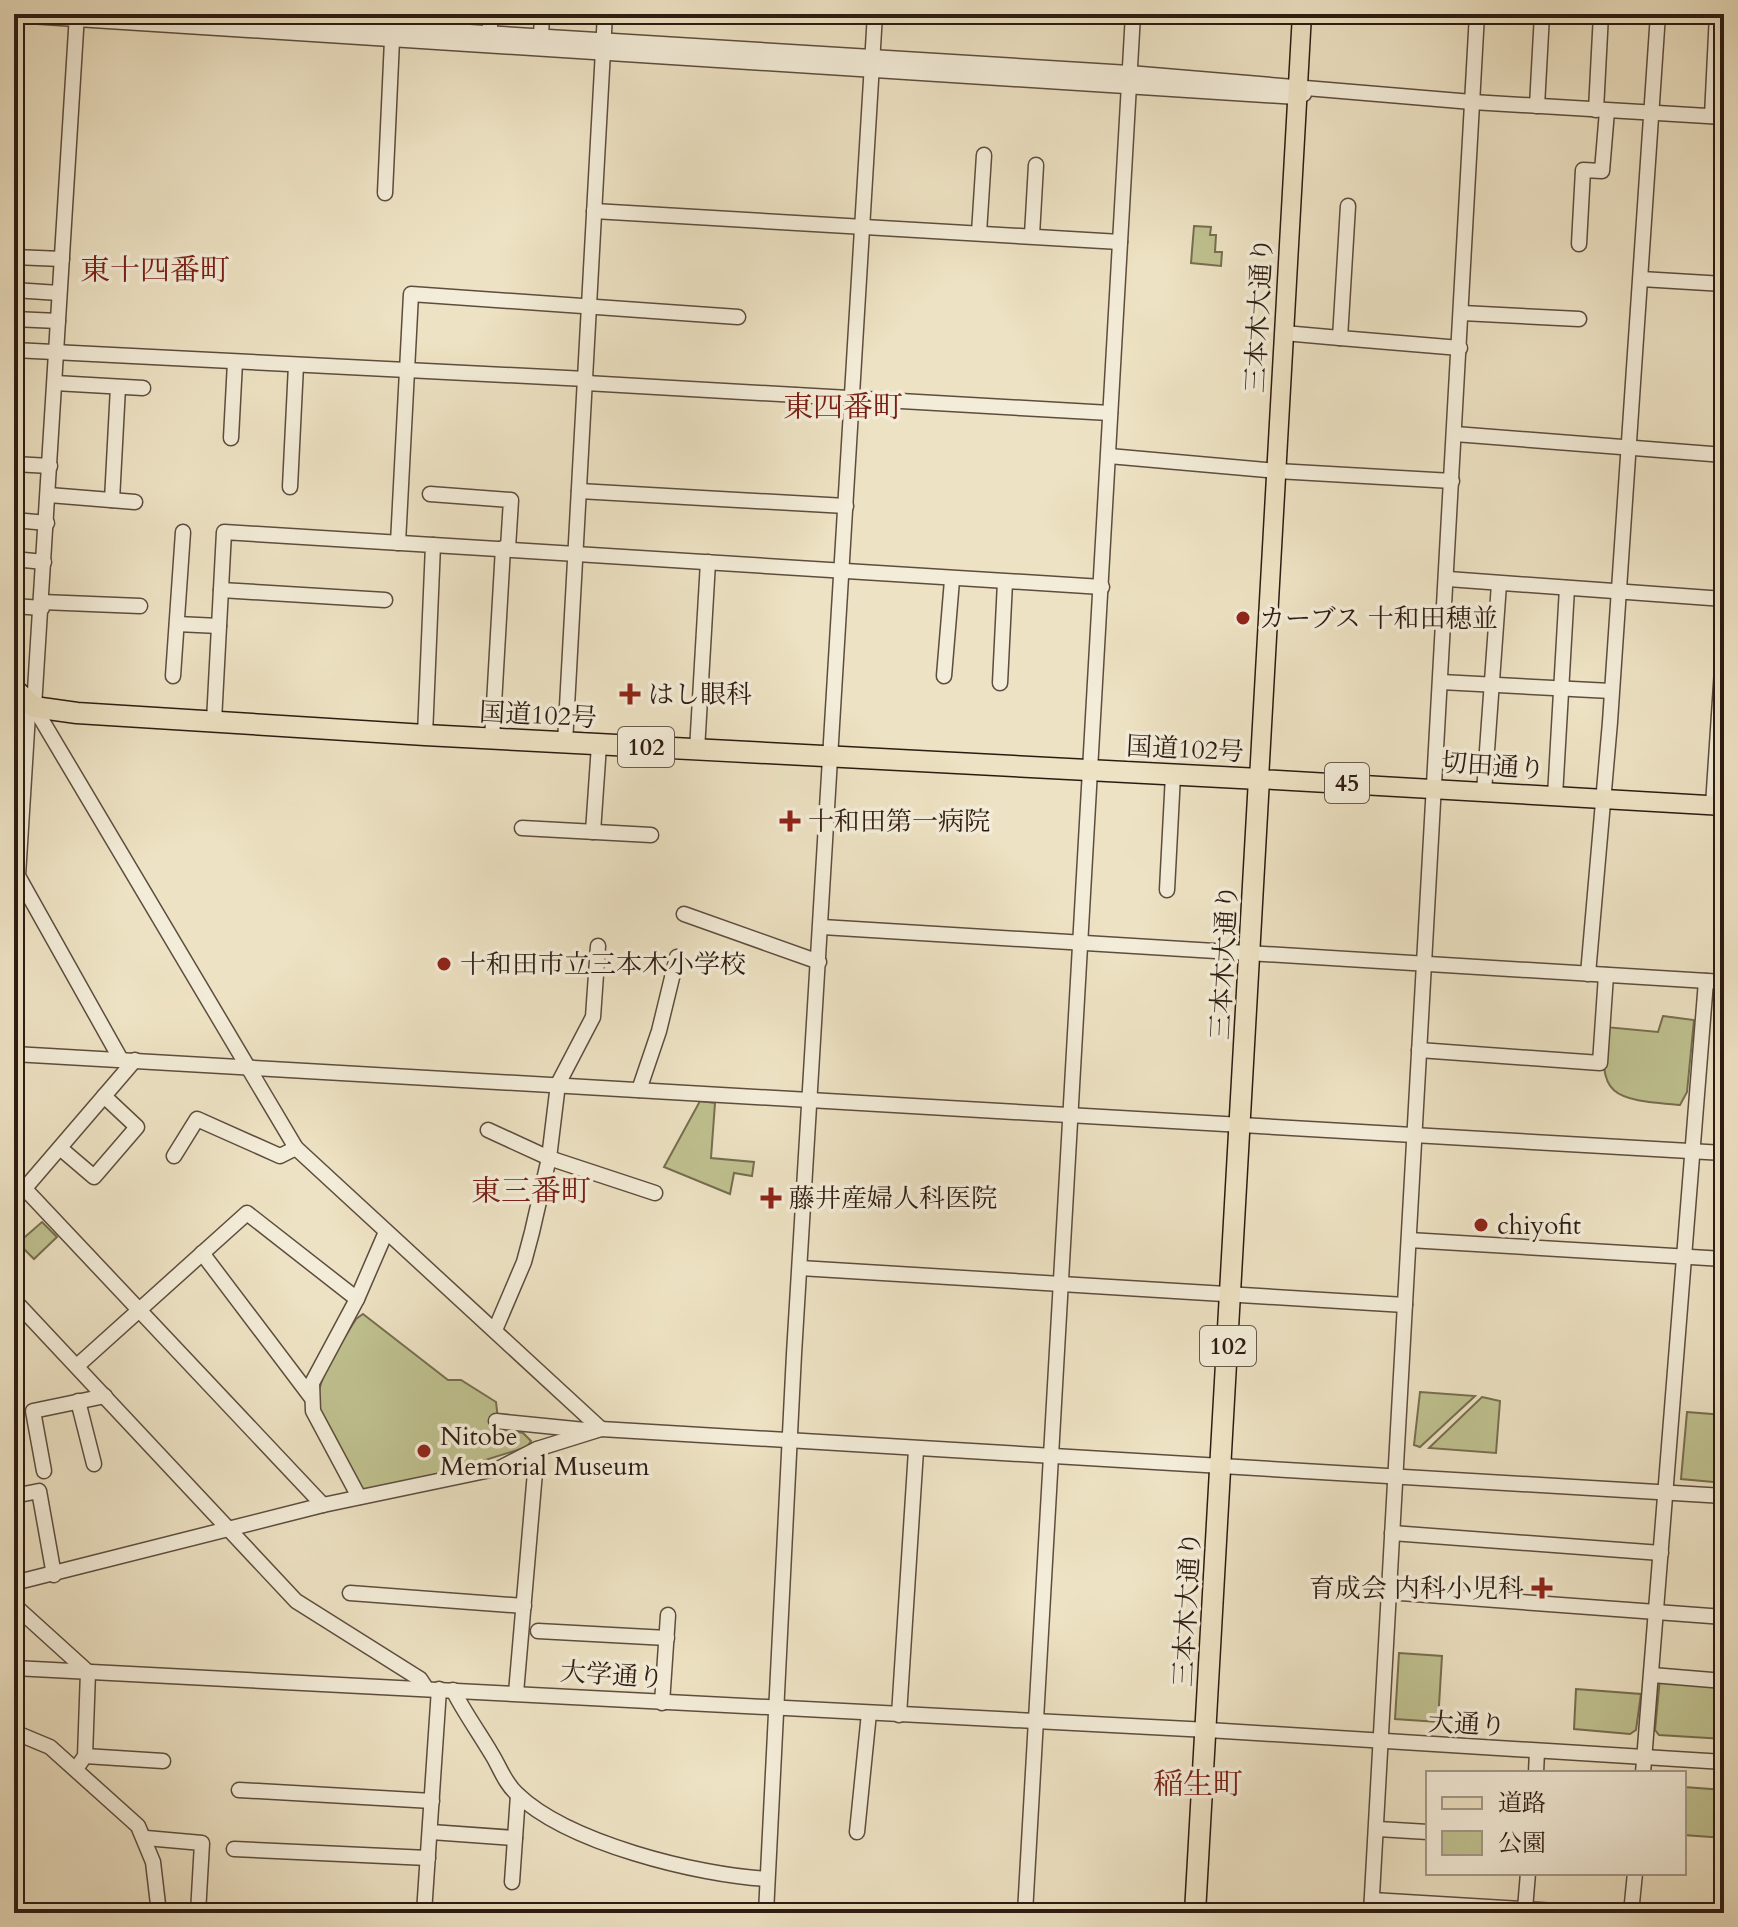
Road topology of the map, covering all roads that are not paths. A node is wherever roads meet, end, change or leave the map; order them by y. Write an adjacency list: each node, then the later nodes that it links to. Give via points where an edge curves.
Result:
1 (179, 14): 2 (street)
2 (195, 14): 16 (street)
3 (456, 14): 20 (street)
4 (490, 14): 21 (street)
5 (542, 14): 22 (street)
6 (605, 14): 23 (street)
7 (875, 14): 24 (street)
8 (1133, 14): 25 (street)
9 (1302, 14): 26 (main road, 三本木大通り)
10 (1477, 14): 27 (street)
11 (1542, 14): 28 (street)
12 (1601, 14): 29 (street)
13 (1658, 14): 30 (street)
14 (1717, 14): 31 (street)
15 (14, 15): 17 (street)
16 (250, 16): 18 (street)
17 (77, 17): 19 (street); 43 (street)
18 (299, 18): 19 (street)
19 (388, 27): 20 (street); 23 (street); 34 (street)
20 (455, 32): 21 (street)
21 (490, 34): 22 (street)
22 (541, 37): 23 (street)
23 (603, 47): 24 (street); 36 (street)
24 (872, 63): 25 (street); 37 (street)
25 (1129, 79): 26 (street); 40 (street)
26 (1302, 91): 27 (street); 54 (main road, 三本木大通り)
27 (1472, 102): 28 (street); 49 (street)
28 (1537, 106): 29 (street)
29 (1601, 110): 30 (street); 41 (street, via 1602,171 1583,170)
30 (1653, 113): 31 (street); 44 (street)
31 (1718, 117)
32 (984, 155): 38 (street)
33 (1036, 165): 39 (street)
34 (385, 193)
35 (1348, 206): 55 (street)
36 (594, 211): 37 (street); 48 (street)
37 (862, 227): 38 (street); 66 (street)
38 (979, 233): 39 (street)
39 (1032, 235): 40 (street)
40 (1120, 242): 67 (street)
41 (1579, 244)
42 (14, 257): 43 (street)
43 (62, 259): 47 (street)
44 (1641, 279): 45 (street); 70 (street)
45 (1724, 284)
46 (14, 290): 47 (street)
47 (59, 293): 53 (street)
48 (588, 306): 50 (street); 61 (street, via 411,294); 62 (street)
49 (1462, 313): 52 (street); 56 (street)
50 (738, 317)
51 (14, 319): 53 (street)
52 (1579, 319)
53 (58, 321): 58 (street)
54 (1284, 333): 55 (street); 75 (main road, 三本木大通り)
55 (1340, 338): 56 (street)
56 (1460, 348): 68 (street)
57 (14, 350): 58 (street)
58 (57, 353): 59 (street); 63 (street)
59 (235, 362): 60 (street); 69 (street)
60 (296, 365): 61 (street); 77 (street)
61 (406, 371): 62 (street); 87 (street)
62 (586, 381): 66 (street); 78 (street)
63 (55, 383): 64 (street); 74 (street)
64 (118, 387): 65 (street); 81 (street)
65 (143, 388)
66 (852, 399): 67 (street); 83 (street)
67 (1110, 413): 72 (street)
68 (1455, 434): 70 (street); 76 (street)
69 (231, 438)
70 (1627, 447): 71 (street); 102 (street)
71 (1724, 455)
72 (1109, 456): 75 (street); 99 (street)
73 (14, 464): 74 (street)
74 (50, 466): 80 (street)
75 (1277, 471): 76 (street); 129 (main road, 三本木大通り)
76 (1452, 481): 95 (street)
77 (290, 487)
78 (579, 491): 83 (street); 90 (street)
79 (430, 494): 89 (street, via 511,500)
80 (49, 495): 81 (street); 85 (street)
81 (112, 500): 82 (street)
82 (135, 502)
83 (846, 506): 94 (street)
84 (14, 520): 85 (street)
85 (47, 523): 92 (street)
86 (183, 532): 108 (street)
87 (398, 543): 88 (street); 101 (street, via 224,532)
88 (433, 545): 89 (street); 121 (street)
89 (506, 548): 90 (street); 122 (street)
90 (575, 553): 93 (street); 123 (street)
91 (14, 559): 92 (street)
92 (44, 562): 105 (street)
93 (708, 562): 94 (street); 125 (street)
94 (842, 571): 96 (street); 126 (street)
95 (1448, 579): 98 (street); 113 (street)
96 (952, 580): 97 (street); 112 (street)
97 (1005, 582): 99 (street); 114 (street)
98 (1499, 584): 100 (street); 115 (street)
99 (1102, 587): 127 (street)
100 (1567, 588): 102 (street); 117 (street)
101 (221, 590): 104 (street); 109 (street)
102 (1617, 592): 103 (street); 118 (street)
103 (1724, 599)
104 (385, 600)
105 (42, 605): 106 (street); 107 (street); 119 (street)
106 (14, 606)
107 (140, 606)
108 (177, 624): 109 (street); 111 (street)
109 (219, 626): 120 (street)
110 (1724, 639): 134 (street)
111 (173, 676)
112 (944, 676)
113 (1441, 682): 115 (street); 130 (street)
114 (1000, 683)
115 (1492, 687): 117 (street); 131 (street)
116 (14, 689): 119 (highway)
117 (1563, 690): 118 (street); 132 (street)
118 (1611, 691): 133 (street)
119 (26, 712): 120 (highway, 国道102号 / 102); 153 (street, via 18,876); 154 (street)
120 (214, 721): 121 (highway, 国道102号 / 102)
121 (425, 735): 122 (highway, 国道102号 / 102)
122 (492, 739): 123 (highway, 国道102号 / 102)
123 (565, 743): 124 (highway, 国道102号 / 102)
124 (599, 745): 125 (highway, 国道102号 / 102); 136 (street)
125 (697, 750): 126 (highway, 国道102号 / 102)
126 (831, 757): 127 (highway, 国道102号 / 102); 140 (street)
127 (1090, 771): 128 (highway, 国道102号 / 102); 141 (street)
128 (1173, 775): 129 (highway, 国道102号 / 102); 138 (street)
129 (1259, 779): 130 (main road, 切田通り / 45); 143 (highway, 三本木大通り / 102)
130 (1435, 788): 131 (main road, 切田通り / 45); 146 (street)
131 (1484, 792): 132 (main road, 切田通り / 45)
132 (1555, 796): 133 (main road, 切田通り / 45)
133 (1602, 798): 134 (main road, 切田通り / 45); 147 (street)
134 (1718, 806)
135 (522, 828): 136 (street)
136 (593, 832): 137 (street)
137 (651, 835)
138 (1167, 890)
139 (684, 914): 145 (street)
140 (822, 927): 141 (street); 145 (street)
141 (1079, 941): 143 (street); 159 (street)
142 (598, 946): 155 (street, via 593,1017)
143 (1250, 951): 146 (street); 160 (highway, 三本木大通り / 102)
144 (677, 957): 156 (street)
145 (819, 962): 158 (street)
146 (1423, 962): 147 (street); 151 (street)
147 (1588, 974): 148 (street)
148 (1606, 975): 149 (street); 151 (street, via 1600,1063)
149 (1706, 981): 150 (street); 165 (street)
150 (1724, 982)
151 (1419, 1050): 162 (street)
152 (14, 1054): 153 (street)
153 (127, 1059): 154 (street); 157 (street)
154 (248, 1066): 155 (street); 164 (street)
155 (558, 1084): 156 (street); 168 (street)
156 (639, 1090): 158 (street)
157 (104, 1096): 163 (street); 163 (street, via 137,1127 94,1177)
158 (811, 1100): 159 (street); 177 (street)
159 (1070, 1114): 160 (street); 178 (street)
160 (1241, 1125): 162 (street); 179 (highway, 三本木大通り / 102)
161 (488, 1130): 168 (street)
162 (1415, 1136): 165 (street); 173 (street)
163 (60, 1148): 169 (street)
164 (296, 1148): 167 (street, via 280,1156 197,1119); 172 (street)
165 (1694, 1151): 166 (street); 175 (street)
166 (1724, 1153)
167 (174, 1156)
168 (549, 1158): 170 (street); 184 (street, via 524,1262)
169 (26, 1190): 171 (street); 183 (street)
170 (655, 1193)
171 (14, 1201)
172 (386, 1232): 180 (street); 184 (street)
173 (1409, 1240): 175 (street); 182 (street)
174 (202, 1253): 180 (street, via 247,1213); 183 (street); 187 (street)
175 (1686, 1257): 176 (street); 199 (street)
176 (1724, 1259)
177 (800, 1268): 178 (street); 191 (street)
178 (1061, 1285): 179 (street); 194 (street)
179 (1231, 1295): 182 (street); 196 (highway, 三本木大通り / 102)
180 (357, 1299): 187 (street, via 320,1367)
181 (14, 1300): 185 (street)
182 (1405, 1305): 198 (street)
183 (138, 1310): 185 (street); 203 (street)
184 (495, 1330): 190 (street)
185 (77, 1366): 186 (street)
186 (105, 1396): 188 (street); 204 (street)
187 (311, 1397): 202 (street, via 313,1411)
188 (78, 1401): 195 (street); 197 (street, via 33,1411)
189 (496, 1421): 190 (street)
190 (597, 1430): 191 (street); 192 (street)
191 (790, 1442): 193 (street); 225 (street)
192 (537, 1449): 202 (street, via 500,1468); 212 (street)
193 (916, 1450): 194 (street); 227 (street)
194 (1051, 1457): 196 (street); 228 (street)
195 (94, 1464)
196 (1220, 1466): 198 (street); 229 (highway, 三本木大通り / 102)
197 (44, 1471)
198 (1394, 1477): 199 (street); 205 (street)
199 (1666, 1492): 201 (street); 206 (street)
200 (14, 1496): 207 (street, via 39,1491)
201 (1724, 1496)
202 (359, 1497): 203 (street)
203 (323, 1505): 204 (street)
204 (228, 1529): 207 (street); 222 (street, via 296,1601)
205 (1392, 1533): 206 (street); 209 (street)
206 (1661, 1553): 213 (street)
207 (54, 1575): 208 (street)
208 (14, 1583)
209 (1387, 1592): 213 (street); 231 (street)
210 (350, 1593): 212 (street)
211 (14, 1605): 219 (street)
212 (524, 1606): 223 (street)
213 (1656, 1611): 215 (street); 220 (street)
214 (668, 1615): 217 (street)
215 (1724, 1617)
216 (538, 1631): 217 (street)
217 (667, 1638): 224 (street)
218 (14, 1668): 219 (street, 大学通り)
219 (88, 1672): 222 (street, 大学通り); 233 (street)
220 (1652, 1675): 221 (street); 236 (street)
221 (1724, 1681)
222 (439, 1689): 223 (street, 大学通り); 240 (street); 241 (street)
223 (516, 1693): 224 (street, 大学通り)
224 (662, 1703): 225 (street, 大学通り)
225 (775, 1707): 226 (street, 大学通り); 252 (street)
226 (869, 1713): 227 (street, 大学通り); 244 (street)
227 (899, 1715): 228 (street, 大学通り)
228 (1036, 1721): 229 (street, 大学通り); 260 (street)
229 (1208, 1730): 231 (street, 大通り); 261 (highway, 三本木大通り / 102)
230 (14, 1732): 237 (street, via 50,1747)
231 (1381, 1743): 232 (street, 大通り); 242 (street)
232 (1537, 1751): 236 (street, 大通り); 238 (street)
233 (85, 1756): 234 (street); 237 (street)
234 (163, 1761)
235 (1724, 1762): 236 (street, 大通り)
236 (1643, 1766)
237 (76, 1769): 246 (street)
238 (1536, 1771)
239 (239, 1790): 241 (street)
240 (518, 1795): 247 (street); 252 (street, via 563,1825 600,1840 700,1869)
241 (432, 1801): 243 (street)
242 (1378, 1829): 245 (street); 254 (street)
243 (431, 1832): 247 (street); 249 (street)
244 (857, 1832)
245 (1426, 1832)
246 (146, 1838): 256 (street); 257 (street, via 202,1843)
247 (515, 1838): 253 (street)
248 (234, 1849): 249 (street)
249 (428, 1858): 258 (street)
250 (1528, 1875): 255 (street)
251 (1635, 1875): 263 (street)
252 (767, 1879): 259 (street)
253 (512, 1882)
254 (1372, 1907): 255 (street)
255 (1533, 1910): 262 (street)
256 (159, 1913)
257 (198, 1913)
258 (424, 1913)
259 (766, 1913)
260 (1025, 1913)
261 (1195, 1913)
262 (1589, 1913)
263 (1631, 1913)

